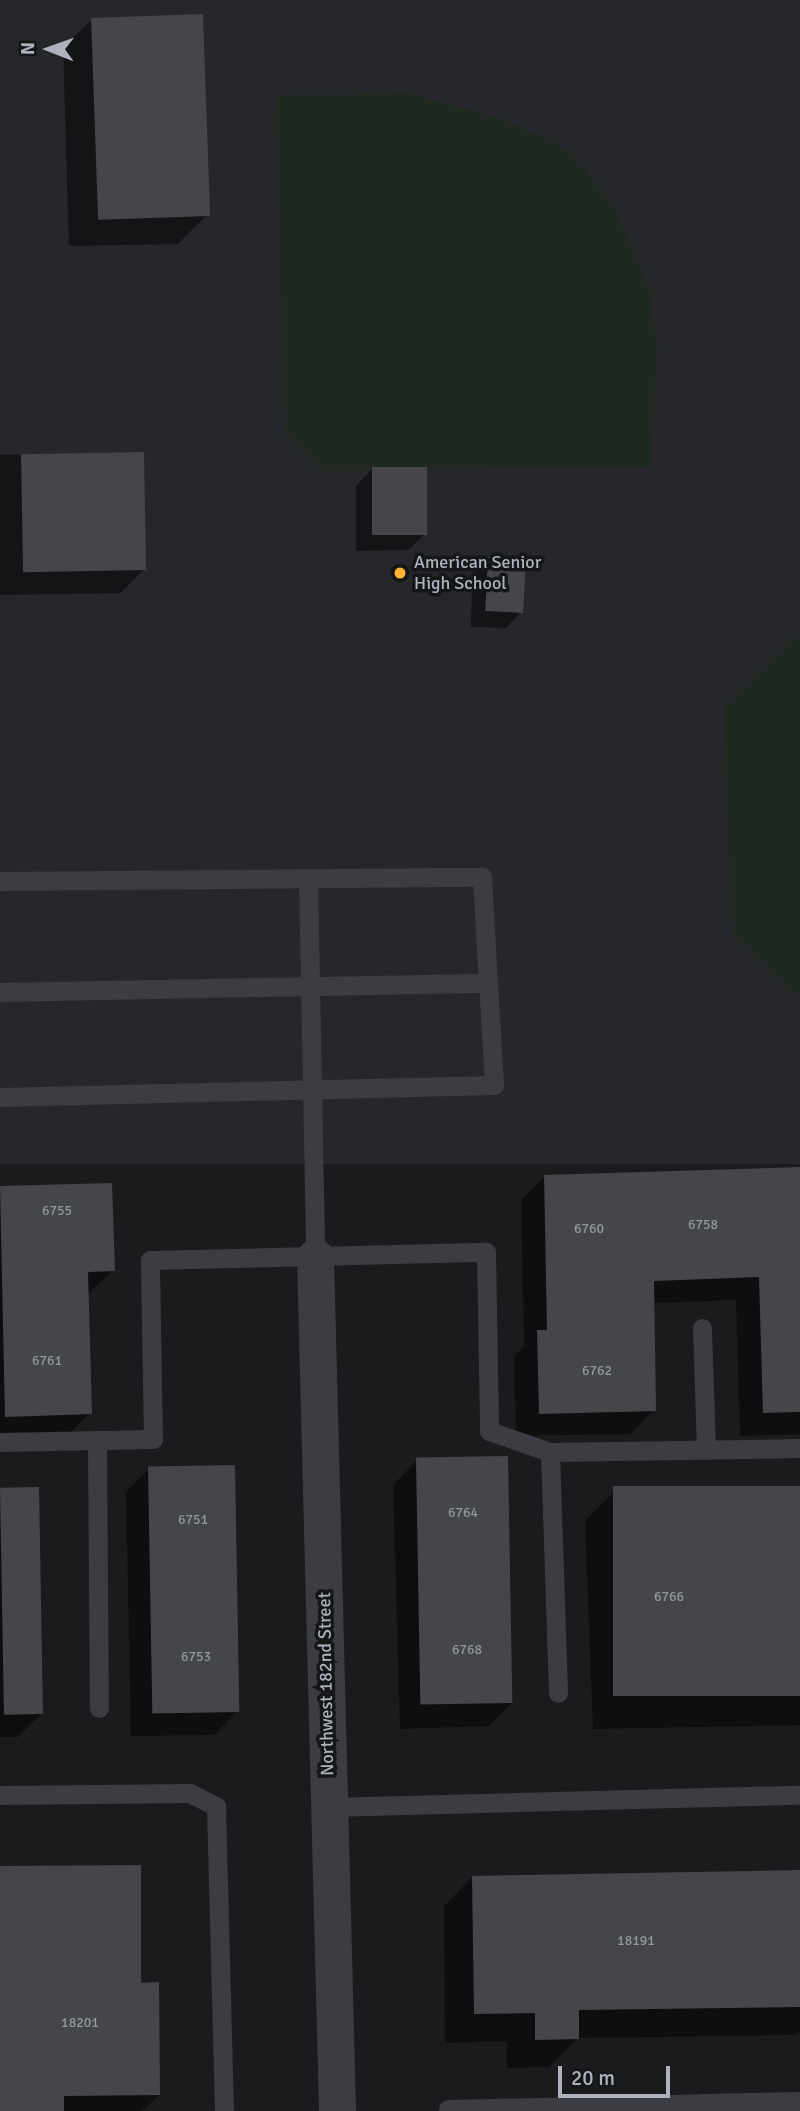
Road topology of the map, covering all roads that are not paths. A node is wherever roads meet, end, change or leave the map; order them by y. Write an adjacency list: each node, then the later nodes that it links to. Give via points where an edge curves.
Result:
1 (308, 878): 2 (lane); 3 (lane, via 482,877); 4 (lane)
2 (0, 881)
3 (488, 982): 4 (lane); 6 (lane, via 494,1085)
4 (311, 986): 5 (lane); 6 (lane)
5 (0, 992)
6 (314, 1090): 7 (lane); 8 (lane)
7 (0, 1097)
8 (316, 1258): 10 (lane, via 150,1260 153,1439); 14 (lane, via 486,1252 489,1431); 19 (street, Northwest 182nd Street)
9 (702, 1328): 13 (lane)
10 (97, 1440): 11 (lane); 16 (lane)
11 (0, 1442)
12 (800, 1448): 13 (lane)
13 (706, 1450): 14 (lane)
14 (550, 1452): 15 (lane)
15 (558, 1693)
16 (99, 1708)
17 (0, 1795): 23 (lane, via 190,1793 216,1806)
18 (800, 1795): 19 (lane)
19 (329, 1807): 24 (street, Northwest 182nd Street)
20 (800, 2101): 21 (lane)
21 (703, 2107): 22 (lane)
22 (448, 2109)
23 (224, 2111)
24 (337, 2111)

